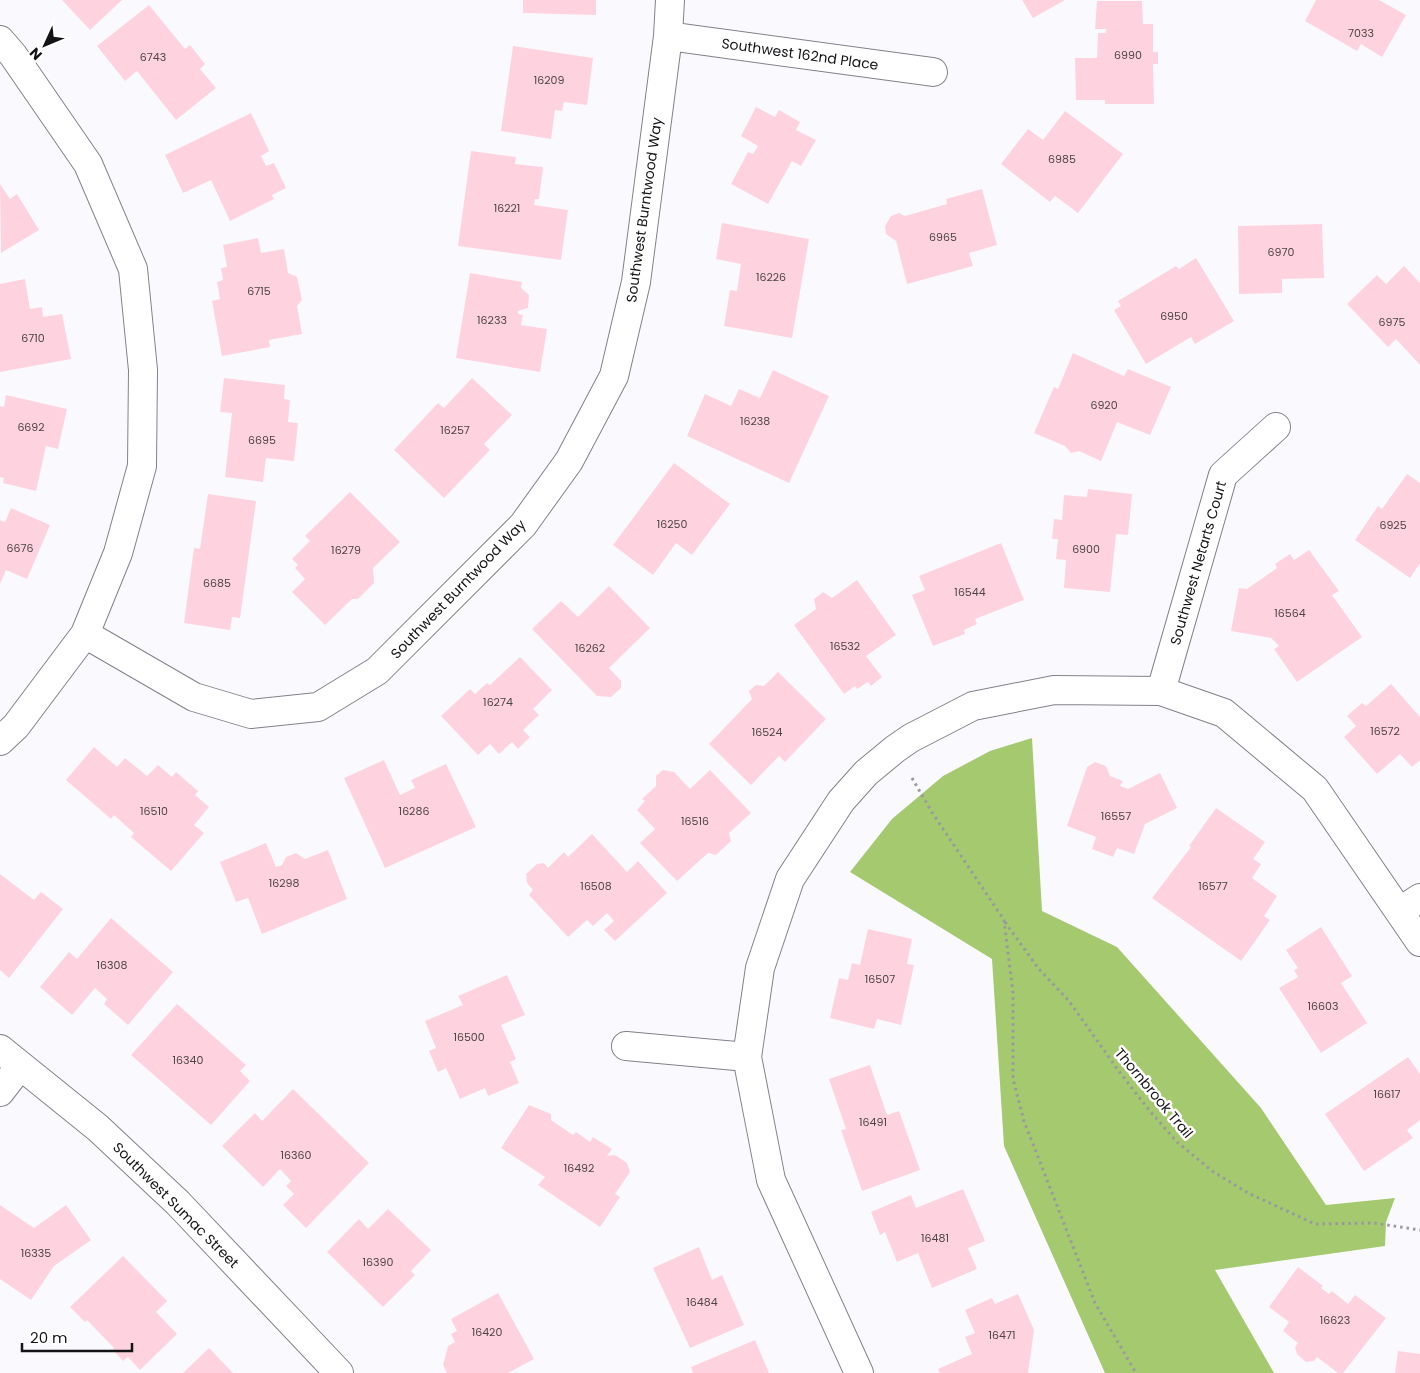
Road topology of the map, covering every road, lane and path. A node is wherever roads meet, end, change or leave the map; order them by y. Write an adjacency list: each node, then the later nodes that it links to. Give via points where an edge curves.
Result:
1 (670, 0): 2 (street, Southwest Burntwood Way)
2 (668, 36): 4 (street, Southwest 162nd Place); 6 (street, Southwest Burntwood Way, via 636,282 614,376 569,461 523,525 377,671 318,707 251,714 194,697)
3 (0, 40): 6 (street, via 88,164 133,269 143,370 142,466 118,552)
4 (933, 72)
5 (1276, 427): 7 (street, Southwest Netarts Court, via 1224,475)
6 (85, 634): 8 (street, via 16,726)
7 (1161, 691): 9 (street, via 1054,690 973,706); 10 (street, via 1224,713 1315,789)
8 (0, 741)
9 (895, 749): 11 (path, Thornbrook Trail, via 932,814); 14 (street, via 866,773 841,801 790,879 760,968)
10 (1410, 905): 12 (street)
11 (1004, 920): 17 (path, Thornbrook Trail, via 1038,968 1069,1001 1149,1110 1176,1141 1212,1171 1248,1193 1315,1224 1374,1223); 20 (path, Thornbrook Trail, via 1013,993 1013,1079 1024,1121 1095,1303)
12 (1420, 942)
13 (626, 1046): 14 (street)
14 (748, 1057): 19 (street, via 771,1180)
15 (10, 1058): 16 (street); 18 (street, Southwest Sumac Street, via 98,1128 178,1204)
16 (0, 1092)
17 (1420, 1230)
18 (339, 1373)
19 (858, 1373)
20 (1136, 1373)

